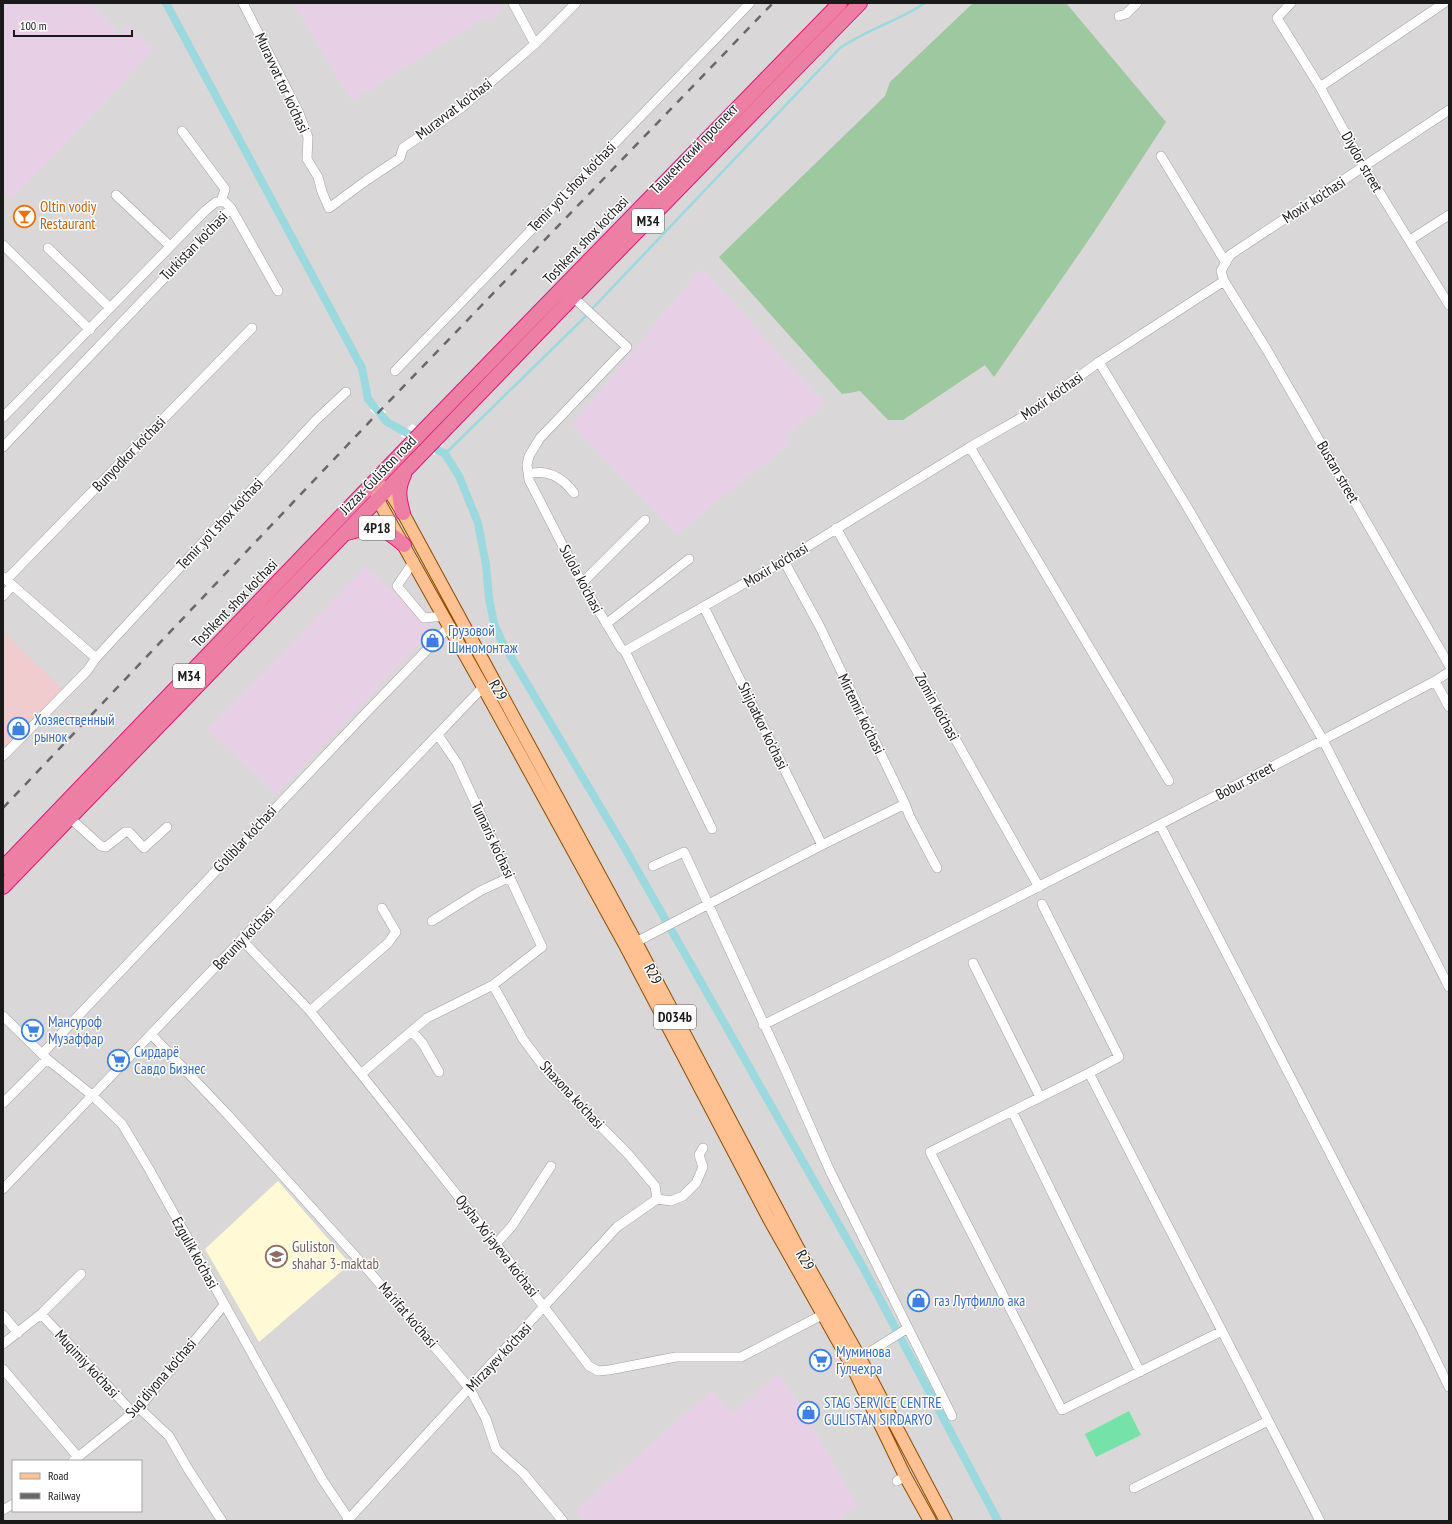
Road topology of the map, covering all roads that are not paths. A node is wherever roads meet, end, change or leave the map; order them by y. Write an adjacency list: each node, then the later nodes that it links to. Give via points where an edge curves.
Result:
1 (243, 3): 20 (street, Muravvat tor ko'chasi, via 299,113 308,137 307,159 318,177)
2 (512, 3): 11 (street)
3 (576, 3): 11 (street, Muravvat ko'chasi)
4 (750, 3): 35 (street, Temir yo'l shox ko'chasi)
5 (840, 3): 38 (highway, Toshkent shox ko'chasi / M34)
6 (860, 3): 29 (highway, Ташкентский проспект / M34)
7 (1137, 3): 10 (street, via 1126,14)
8 (1291, 3): 12 (street, Diydor street, via 1277,18)
9 (1444, 3): 12 (street)
10 (1119, 16)
11 (535, 44): 20 (street, Muravvat ko'chasi, via 461,108 404,148 400,158)
12 (1320, 87): 16 (street, Diydor street)
13 (1449, 110): 16 (street, Moxir ko'chasi)
14 (182, 131): 18 (street, via 225,189)
15 (1161, 156): 26 (street)
16 (1364, 167): 22 (street, Diydor street); 26 (street, Moxir ko'chasi, via 1230,255)
17 (116, 195): 24 (street)
18 (221, 202): 19 (street, Turkistan ko'chasi, via 225,202); 24 (street, Turkistan ko'chasi, via 216,202 206,210)
19 (231, 208): 28 (street); 40 (street, Turkistan ko'chasi)
20 (329, 208)
21 (1449, 215): 22 (street)
22 (1410, 240): 30 (street, Diydor street)
23 (3, 245): 33 (street)
24 (170, 246): 31 (street, Turkistan ko'chasi)
25 (48, 248): 31 (street)
26 (1226, 263): 27 (street, via 1221,271)
27 (1224, 281): 34 (street, Moxir ko'chasi); 65 (street, Bustаn street, via 1267,350)
28 (278, 290)
29 (573, 297): 39 (highway, Ташкентский проспект / M34); 43 (street, via 627,348 540,438 529,456)
30 (1449, 305)
31 (110, 308): 33 (street, Turkistan ko'chasi)
32 (252, 328): 57 (street, Bunyodkor ko'chasi)
33 (90, 330): 37 (street, Turkistan ko'chasi)
34 (1099, 362): 41 (street, Moxir ko'chasi, via 1026,415); 71 (street)
35 (394, 371)
36 (346, 392): 64 (street, Temir yo'l shox ko'chasi, via 316,420)
37 (3, 417)
38 (423, 431): 44 (highway, Jizzax-Guliston road / M34)
39 (436, 439): 42 (highway, Jizzax-Guliston road / M34)
40 (3, 447)
41 (970, 447): 51 (street, Moxir ko'chasi); 73 (street)
42 (406, 470): 45 (highway, Jizzax-Guliston road / M34); 48 (highway, 4P18, via 399,491)
43 (528, 474): 46 (street, via 538,471 553,474); 58 (street, Sulola ko'chasi)
44 (374, 483): 45 (main road); 47 (main road, D034b); 50 (highway, Toshkent shox ko'chasi / M34)
45 (388, 489): 47 (highway, Jizzax-Guliston road / M34); 48 (main road, D034b)
46 (574, 493)
47 (378, 500): 52 (highway, Jizzax-Guliston road / M34); 53 (main road, D034b)
48 (403, 513): 91 (main road, R29 / D034b)
49 (646, 520): 58 (street)
50 (334, 525): 52 (highway, via 338,523 344,526); 81 (highway, Toshkent shox ko'chasi / M34)
51 (836, 528): 56 (street, Moxir ko'chasi); 85 (street, Zomin ko'chasi)
52 (345, 534): 53 (highway, 4P18, via 362,528 377,528 392,535); 75 (highway, Toshkent shox ko'chasi / M34)
53 (404, 545): 55 (main road, R29 / D034b)
54 (689, 559): 62 (street)
55 (414, 561): 61 (main road, R29 / D034b); 61 (street, via 397,586 424,618)
56 (784, 561): 60 (street, Moxir ko'chasi); 74 (street, Mirtemir ko'chasi, via 820,627)
57 (7, 581): 59 (street, Bunyodkor ko'chasi); 64 (street)
58 (582, 583): 62 (street, Sulola ko'chasi)
59 (3, 596)
60 (704, 607): 63 (street, Moxir ko'chasi); 79 (street, Shijoatkor ko'chasi)
61 (447, 621): 68 (main road, R29 / D034b); 100 (street, G'oliblar ko'chasi, via 352,727)
62 (606, 624): 63 (street, Sulola ko'chasi)
63 (625, 651): 78 (street, Sulola ko'chasi)
64 (96, 658): 72 (street, Temir yo'l shox ko'chasi, via 87,671)
65 (1449, 665)
66 (1449, 672): 67 (street, Bobur street)
67 (1435, 681): 69 (street); 71 (street, Bobur street)
68 (483, 687): 70 (street, Beruniy ko'chasi); 118 (main road, R29 / D034b)
69 (1449, 707)
70 (438, 735): 83 (street, Tumaris ko'chasi, via 457,763); 90 (street, Beruniy ko'chasi)
71 (1323, 740): 76 (street, Bobur street); 94 (street)
72 (3, 756)
73 (1169, 781)
74 (905, 804): 79 (street); 82 (street, Mirtemir ko'chasi)
75 (70, 818): 77 (street, via 100,846 106,847 125,832 129,832 144,848); 84 (highway, Toshkent shox ko'chasi / M34)
76 (1160, 825): 85 (street, Bobur street); 126 (street)
77 (167, 827)
78 (712, 829)
79 (822, 845): 86 (street)
80 (653, 866): 86 (street, via 684,852)
81 (3, 868)
82 (936, 868)
83 (510, 877): 89 (street, via 480,891); 93 (street, Tumaris ko'chasi, via 542,947)
84 (3, 887)
85 (1039, 887): 97 (street, Bobur street)
86 (708, 904): 91 (street); 97 (street)
87 (1042, 904): 102 (street, via 1119,1058)
88 (382, 908): 95 (street, via 396,932 388,943)
89 (432, 921)
90 (242, 940): 95 (street, Oysha Xo'jayeva ko'chasi); 99 (street, Beruniy ko'chasi)
91 (636, 942): 123 (main road, R29 / D034b, via 798,1248)
92 (973, 964): 105 (street)
93 (493, 985): 98 (street, via 427,1018); 111 (street, Shaxona ko'chasi, via 523,1039 549,1074 628,1154 655,1186)
94 (1449, 987)
95 (310, 1011): 103 (street, Oysha Xo'jayeva ko'chasi)
96 (3, 1016): 100 (street, Ezgulik ko'chasi)
97 (763, 1025): 119 (street)
98 (412, 1031): 101 (street, via 423,1044); 103 (street)
99 (151, 1034): 104 (street, Beruniy ko'chasi); 127 (street, Ma'rifat ko'chasi, via 367,1269)
100 (45, 1056): 104 (street, Ezgulik ko'chasi); 106 (street, G'oliblar ko'chasi)
101 (439, 1072)
102 (1089, 1073): 105 (street); 120 (street)
103 (361, 1074): 112 (street, Oysha Xo'jayeva ko'chasi)
104 (93, 1096): 110 (street, Beruniy ko'chasi); 114 (street, Ezgulik ko'chasi, via 122,1124)
105 (1040, 1097): 107 (street)
106 (3, 1103)
107 (1012, 1111): 125 (street); 125 (street, via 930,1152 1062,1410)
108 (703, 1148): 111 (street, via 699,1155 703,1167 696,1183 683,1196 671,1201)
109 (551, 1166): 112 (street, via 512,1226)
110 (3, 1189)
111 (657, 1199): 115 (street, Mirzayev ko'chasi, via 617,1227)
112 (496, 1244): 115 (street, Oysha Xo'jayeva ko'chasi)
113 (81, 1274): 116 (street)
114 (224, 1304): 128 (street, Sug'diyona ko'chasi); 136 (street, Ezgulik ko'chasi)
115 (545, 1307): 118 (street, Oysha Xo'jayeva ko'chasi, via 589,1366 598,1371 676,1357 741,1357); 127 (street, Mirzayev ko'chasi)
116 (41, 1314): 121 (street); 128 (street, Muqimiy ko'chasi)
117 (3, 1315): 121 (street)
118 (822, 1315): 138 (main road, R29 / D034b, via 852,1366 901,1479)
119 (906, 1329): 123 (street); 129 (street)
120 (1222, 1331): 125 (street); 130 (street)
121 (18, 1333): 122 (street)
122 (3, 1344)
123 (860, 1358): 139 (main road, R29 / D034b)
124 (3, 1369): 131 (street)
125 (1140, 1372)
126 (1449, 1387)
127 (470, 1389): 136 (street, Mirzayev ko'chasi); 137 (street, Ma'rifat ko'chasi, via 486,1419 496,1448 523,1473)
128 (136, 1411): 131 (street, Sug'diyona ko'chasi); 135 (street, Muqimiy ko'chasi, via 169,1436)
129 (952, 1416)
130 (1268, 1421): 132 (street); 140 (street)
131 (75, 1459)
132 (1134, 1488)
133 (12, 1505): 134 (street)
134 (3, 1510)
135 (222, 1521)
136 (348, 1521)
137 (563, 1521)
138 (930, 1521)
139 (946, 1521)
140 (1320, 1521)

